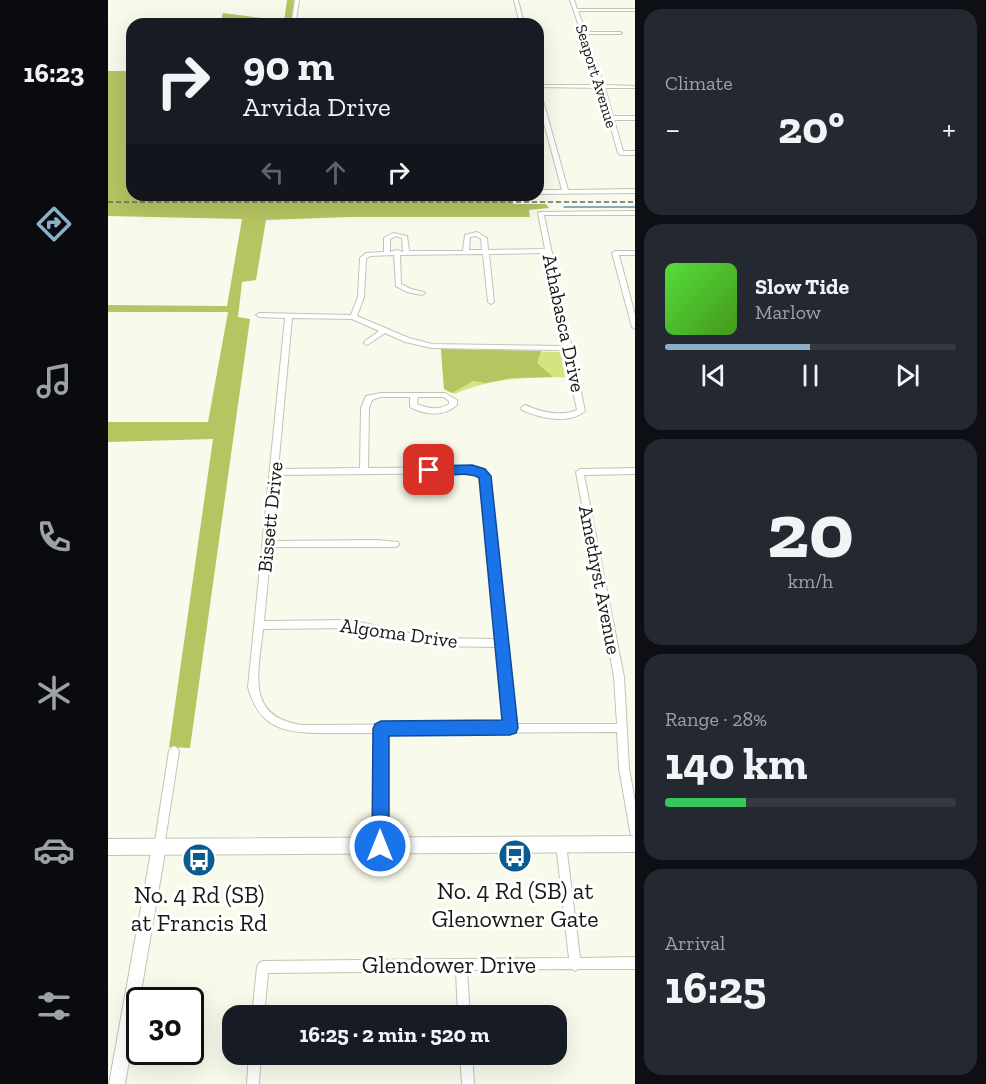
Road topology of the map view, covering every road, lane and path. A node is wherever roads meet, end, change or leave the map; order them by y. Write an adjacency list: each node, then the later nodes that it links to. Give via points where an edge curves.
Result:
1 (297, 0): 6 (street)
2 (516, 0): 7 (street)
3 (572, 0): 4 (street, Seaport Avenue)
4 (575, 10): 5 (street); 8 (street, Seaport Avenue)
5 (635, 10)
6 (294, 18)
7 (520, 18)
8 (584, 33): 9 (street); 10 (street, Seaport Avenue)
9 (620, 33)
10 (602, 85): 11 (street); 12 (street); 14 (street, Seaport Avenue)
11 (635, 87)
12 (544, 88)
13 (544, 111): 17 (street)
14 (612, 118): 15 (street); 16 (street, Seaport Avenue, via 621,153)
15 (635, 118)
16 (635, 153)
17 (565, 191): 18 (street); 19 (street)
18 (635, 191)
19 (544, 192)
20 (635, 213): 23 (street, Athabasca Drive, via 541,213)
21 (466, 251): 22 (street); 22 (street, via 466,238 475,234 484,238); 25 (street)
22 (485, 251): 23 (street); 29 (street)
23 (549, 251): 36 (street, Athabasca Drive)
24 (397, 252): 25 (street); 26 (street); 28 (street, via 398,285)
25 (406, 252): 26 (street, via 405,237 395,234 387,238)
26 (387, 253): 32 (street, via 371,253 363,258 361,297)
27 (635, 253): 33 (street, via 615,254)
28 (422, 292)
29 (491, 302)
30 (258, 315): 31 (street)
31 (288, 315): 32 (street); 41 (street, Bissett Drive)
32 (353, 317): 34 (street)
33 (635, 327)
34 (385, 330): 35 (street); 36 (street, via 432,345)
35 (367, 343)
36 (569, 348): 38 (street, Athabasca Drive, via 580,413 535,414)
37 (416, 395): 37 (street, via 413,405 423,410 442,410 453,405 453,400 445,395); 39 (street, via 376,395 366,401)
38 (525, 408)
39 (364, 471): 41 (street); 45 (street, via 472,470 483,474)
40 (635, 471): 47 (street, Amethyst Avenue, via 579,472 619,677)
41 (274, 472): 42 (street, Bissett Drive)
42 (267, 544): 43 (street); 44 (street, Bissett Drive)
43 (395, 544)
44 (259, 625): 45 (street, Algoma Drive, via 350,624 433,642); 48 (street, Bissett Drive, via 253,687 266,716 291,728)
45 (502, 643): 46 (street)
46 (510, 728): 47 (street); 48 (street)
47 (621, 728): 50 (street, Amethyst Avenue)
48 (381, 729): 53 (street)
49 (174, 751): 55 (street)
50 (635, 831)
51 (561, 844): 52 (main road); 53 (main road); 58 (street)
52 (635, 844)
53 (380, 846): 55 (main road)
54 (108, 847): 55 (main road)
55 (159, 847): 63 (street)
56 (635, 963): 58 (street, Glendower Drive)
57 (461, 965): 58 (street, Glendower Drive); 59 (street, Glendower Drive, via 262,967); 60 (street)
58 (575, 965)
59 (259, 1005)
60 (463, 1005)
61 (254, 1065): 64 (street)
62 (467, 1065): 65 (street)
63 (117, 1084)
64 (252, 1084)
65 (468, 1084)

